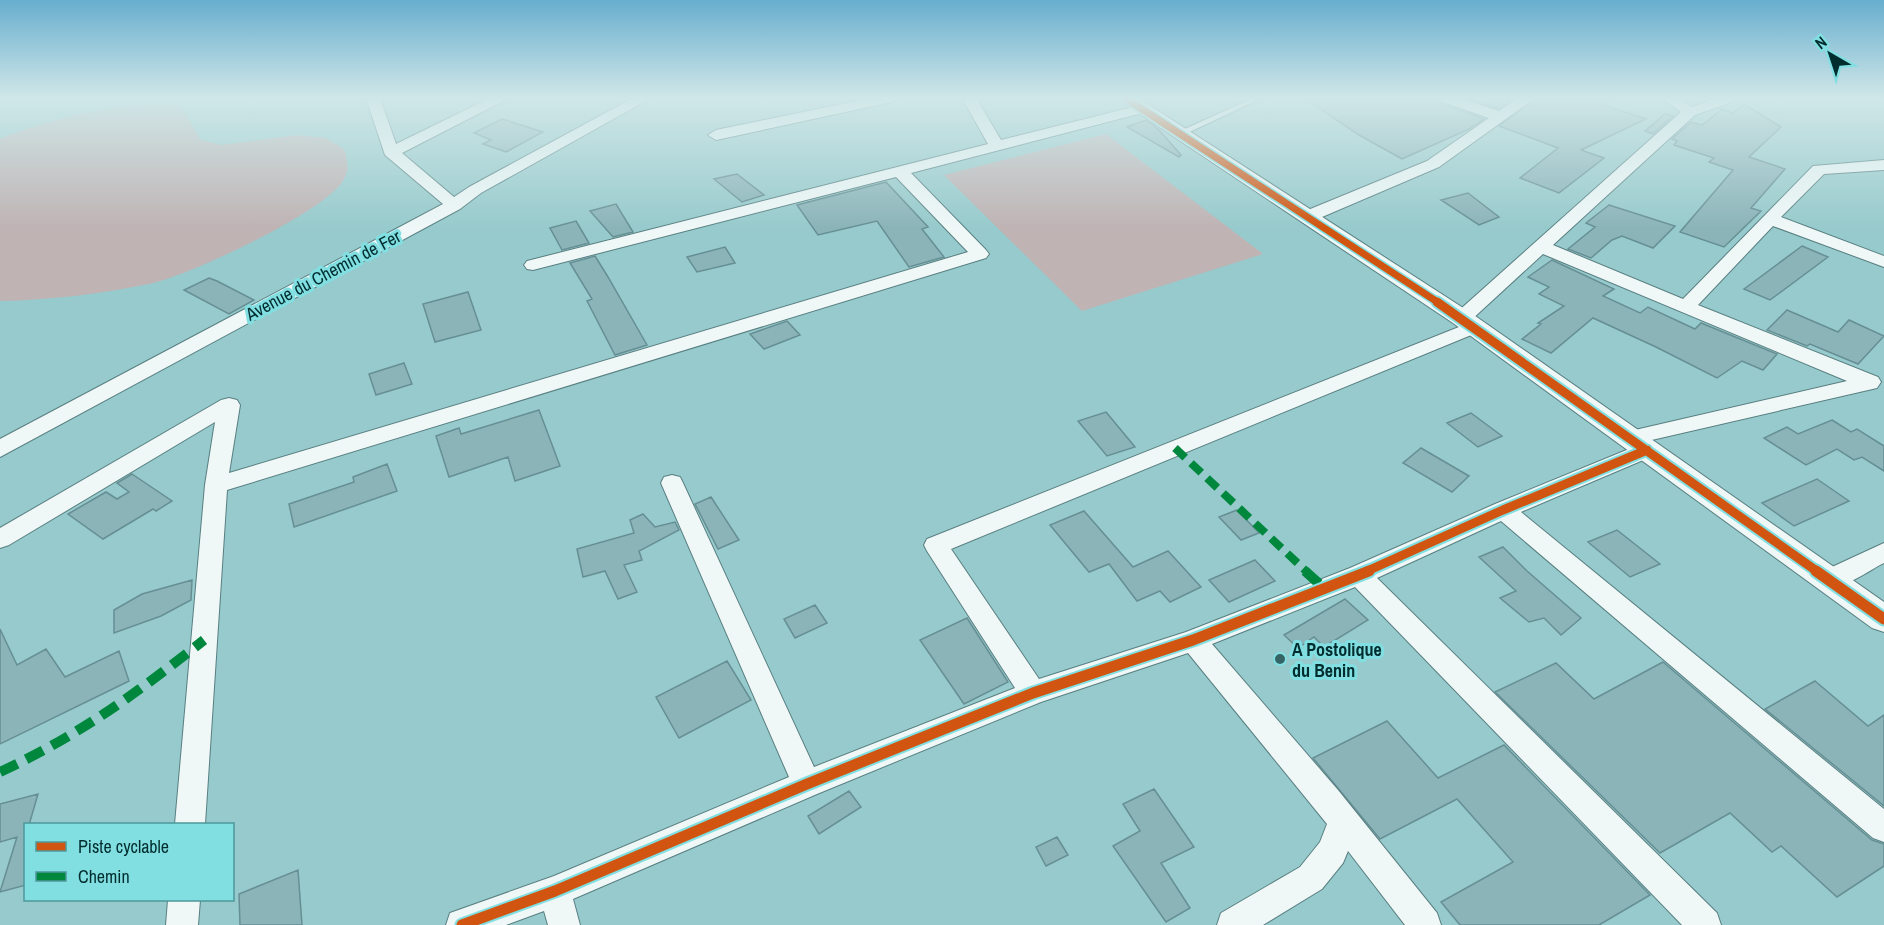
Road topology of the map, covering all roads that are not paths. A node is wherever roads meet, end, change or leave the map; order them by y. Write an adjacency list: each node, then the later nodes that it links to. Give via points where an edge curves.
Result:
1 (387, 141): 10 (street)
2 (412, 141): 10 (street)
3 (565, 141): 13 (street, Avenue du Chemin de Fer)
4 (994, 141): 9 (street)
5 (1012, 141): 9 (street)
6 (1191, 141): 14 (street)
7 (1466, 141): 14 (street, via 1432,164)
8 (1658, 141): 16 (street)
9 (997, 146): 12 (street)
10 (390, 152): 13 (street)
11 (1884, 165): 15 (street, via 1819,170)
12 (900, 171): 18 (street); 25 (street, via 980,254)
13 (454, 205): 23 (street, Avenue du Chemin de Fer)
14 (1309, 216): 20 (street)
15 (1770, 219): 17 (street); 19 (street)
16 (1541, 247): 19 (street); 20 (street)
17 (1884, 262)
18 (534, 265)
19 (1684, 307): 21 (street)
20 (1468, 322): 22 (street); 33 (street, via 936,545)
21 (1877, 381): 22 (street)
22 (1638, 444): 26 (street); 30 (street)
23 (0, 449)
24 (672, 483): 34 (street)
25 (216, 485): 27 (street, via 229,405); 36 (street)
26 (1503, 510): 29 (street); 37 (street)
27 (0, 539)
28 (1884, 552): 30 (street)
29 (1359, 575): 32 (street); 45 (street)
30 (1828, 580): 31 (street)
31 (1884, 619)
32 (1193, 640): 33 (street); 35 (street)
33 (1033, 693): 34 (street)
34 (807, 784): 38 (street)
35 (1344, 820): 43 (street, via 1332,852 1311,878); 44 (street)
36 (190, 823)
37 (1884, 828)
38 (555, 891): 41 (street); 42 (street)
39 (184, 901): 40 (street)
40 (182, 925)
41 (462, 925)
42 (564, 925)
43 (1233, 925)
44 (1425, 925)
45 (1705, 925)

